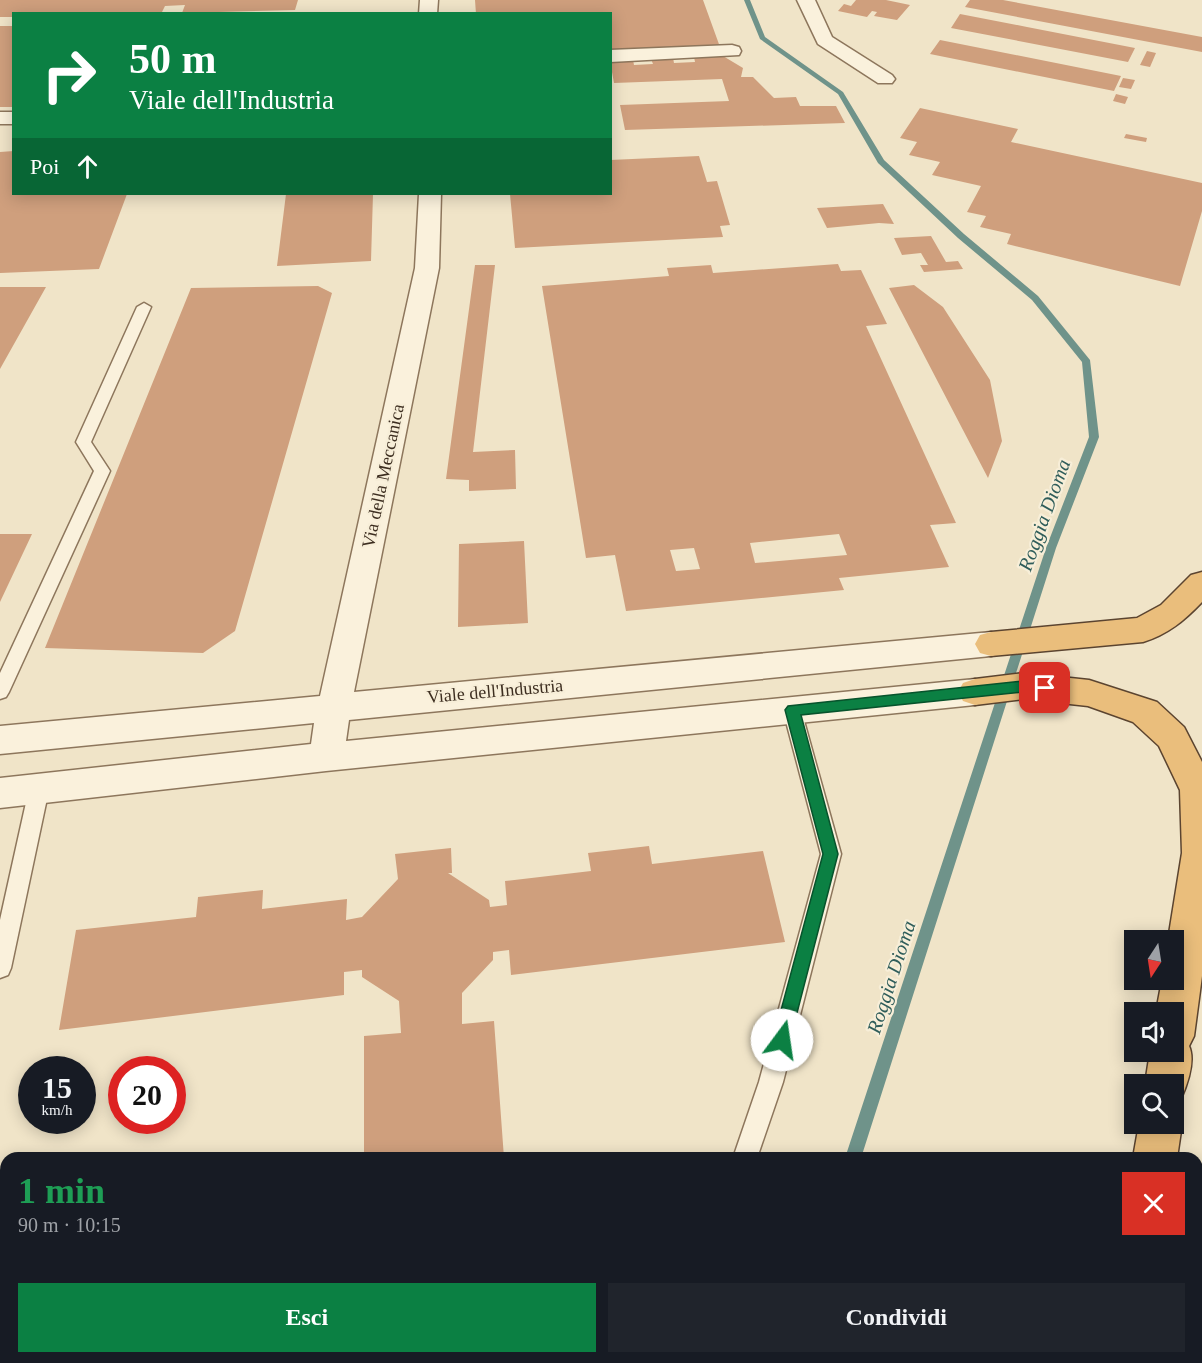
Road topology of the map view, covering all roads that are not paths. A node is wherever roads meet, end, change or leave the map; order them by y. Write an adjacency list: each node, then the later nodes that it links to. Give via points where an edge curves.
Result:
1 (806, 0): 4 (street, via 824,40)
2 (732, 51): 3 (street)
3 (612, 56)
4 (885, 79)
5 (430, 195): 11 (street, Via della Meccanica, via 427,268)
6 (144, 308): 9 (lane, via 83,442 102,471)
7 (1202, 583): 8 (highway, via 1172,613 1143,630)
8 (991, 644): 11 (street, Viale dell'Industria)
9 (0, 692)
10 (975, 692): 12 (street); 17 (highway, via 1023,686 1089,693 1145,712 1172,736 1198,790)
11 (334, 707): 13 (street, Viale dell'Industria); 14 (street, Via della Meccanica)
12 (792, 710): 14 (street); 21 (lane, via 831,854 771,1082)
13 (0, 740)
14 (326, 757): 15 (street)
15 (39, 789): 16 (street); 18 (lane)
16 (0, 793)
17 (1201, 849): 19 (highway)
18 (0, 968)
19 (1178, 1002)
20 (1159, 1134): 22 (highway)
21 (747, 1152)
22 (1156, 1152)

